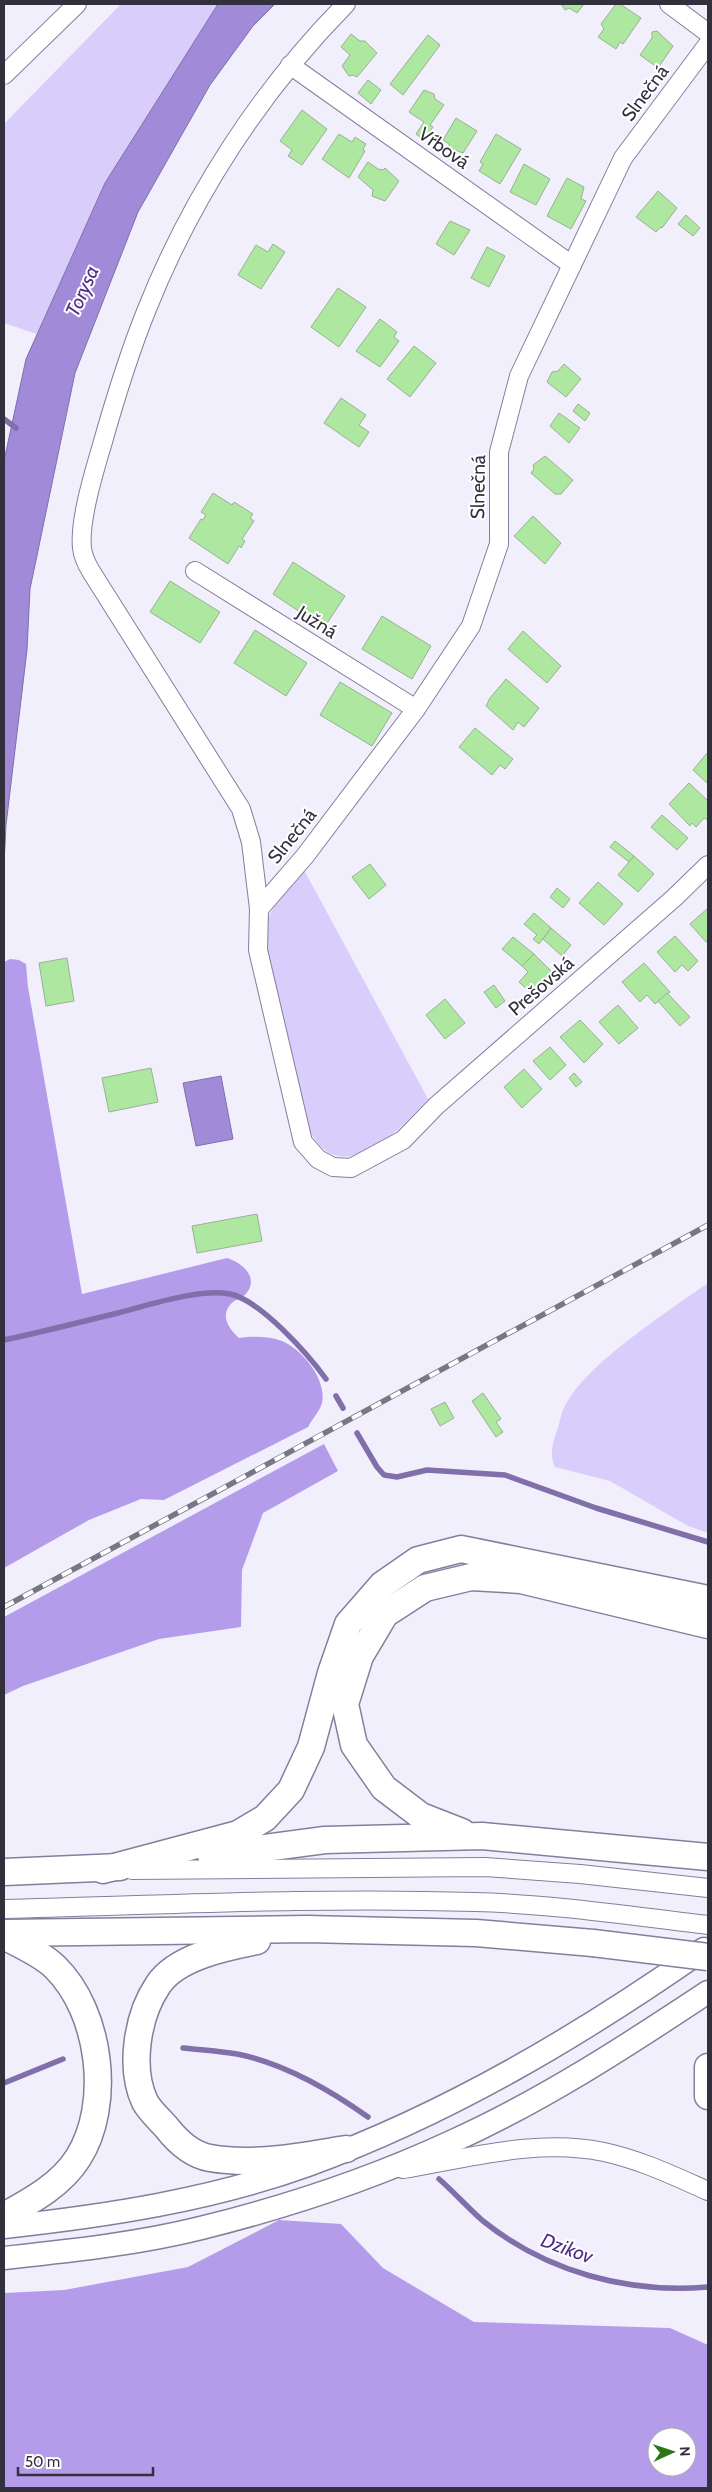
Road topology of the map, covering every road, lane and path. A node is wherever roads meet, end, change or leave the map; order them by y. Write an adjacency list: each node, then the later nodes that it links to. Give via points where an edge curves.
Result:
1 (77, 4): 7 (street)
2 (346, 4): 6 (street, Prešovská)
3 (669, 4): 4 (street)
4 (708, 33)
5 (708, 44): 8 (street, Slnečná, via 623,158)
6 (290, 65): 8 (street, Vŕbová); 12 (street, Prešovská, via 232,146 186,223 147,307 122,375 99,455 82,547 84,559 241,809 251,842)
7 (4, 76)
8 (572, 264): 10 (street, Slnečná, via 520,376 499,452 499,544 471,626)
9 (194, 571): 10 (street, Južná)
10 (416, 709): 12 (street, Slnečná, via 305,856)
11 (708, 865): 12 (street, Prešovská, via 436,1106 403,1140 351,1168 333,1167 318,1159 303,1142 258,950)
12 (259, 909)
13 (708, 1599): 17 (highway, via 461,1549 418,1560 382,1585 348,1624 311,1747 291,1790 265,1818 238,1834)
14 (708, 1625): 15 (highway, via 521,1580 471,1577 425,1588 385,1614 360,1656 345,1704 354,1745 384,1788 421,1816)
15 (482, 1836): 16 (highway); 17 (highway, via 325,1840)
16 (708, 1857)
17 (103, 1870): 18 (highway); 19 (street, via 485,1867)
18 (4, 1872)
19 (708, 1888)
20 (4, 1909): 21 (street, via 312,1901 467,1902 559,1907)
21 (708, 1925)
22 (307, 1929): 23 (highway); 25 (highway, bridge, via 476,1933); 29 (highway, via 222,1948 175,1969 158,1984 141,2026 138,2077 146,2103 174,2137 190,2150 209,2158 266,2160)
23 (4, 1934): 32 (highway, via 54,1966 71,1985 84,2007 98,2061 96,2114 78,2159 36,2198)
24 (708, 1946): 29 (main road, via 582,2031 422,2117)
25 (708, 1957)
26 (708, 1992): 30 (main road, via 598,2064 504,2116)
27 (708, 2067): 28 (highway)
28 (708, 2096)
29 (346, 2149): 33 (main road, via 271,2177 196,2196 127,2211)
30 (377, 2174): 31 (street, via 512,2150 557,2147 603,2152 652,2165); 34 (main road, via 199,2228)
31 (708, 2191)
32 (4, 2216)
33 (4, 2228)
34 (4, 2258)

